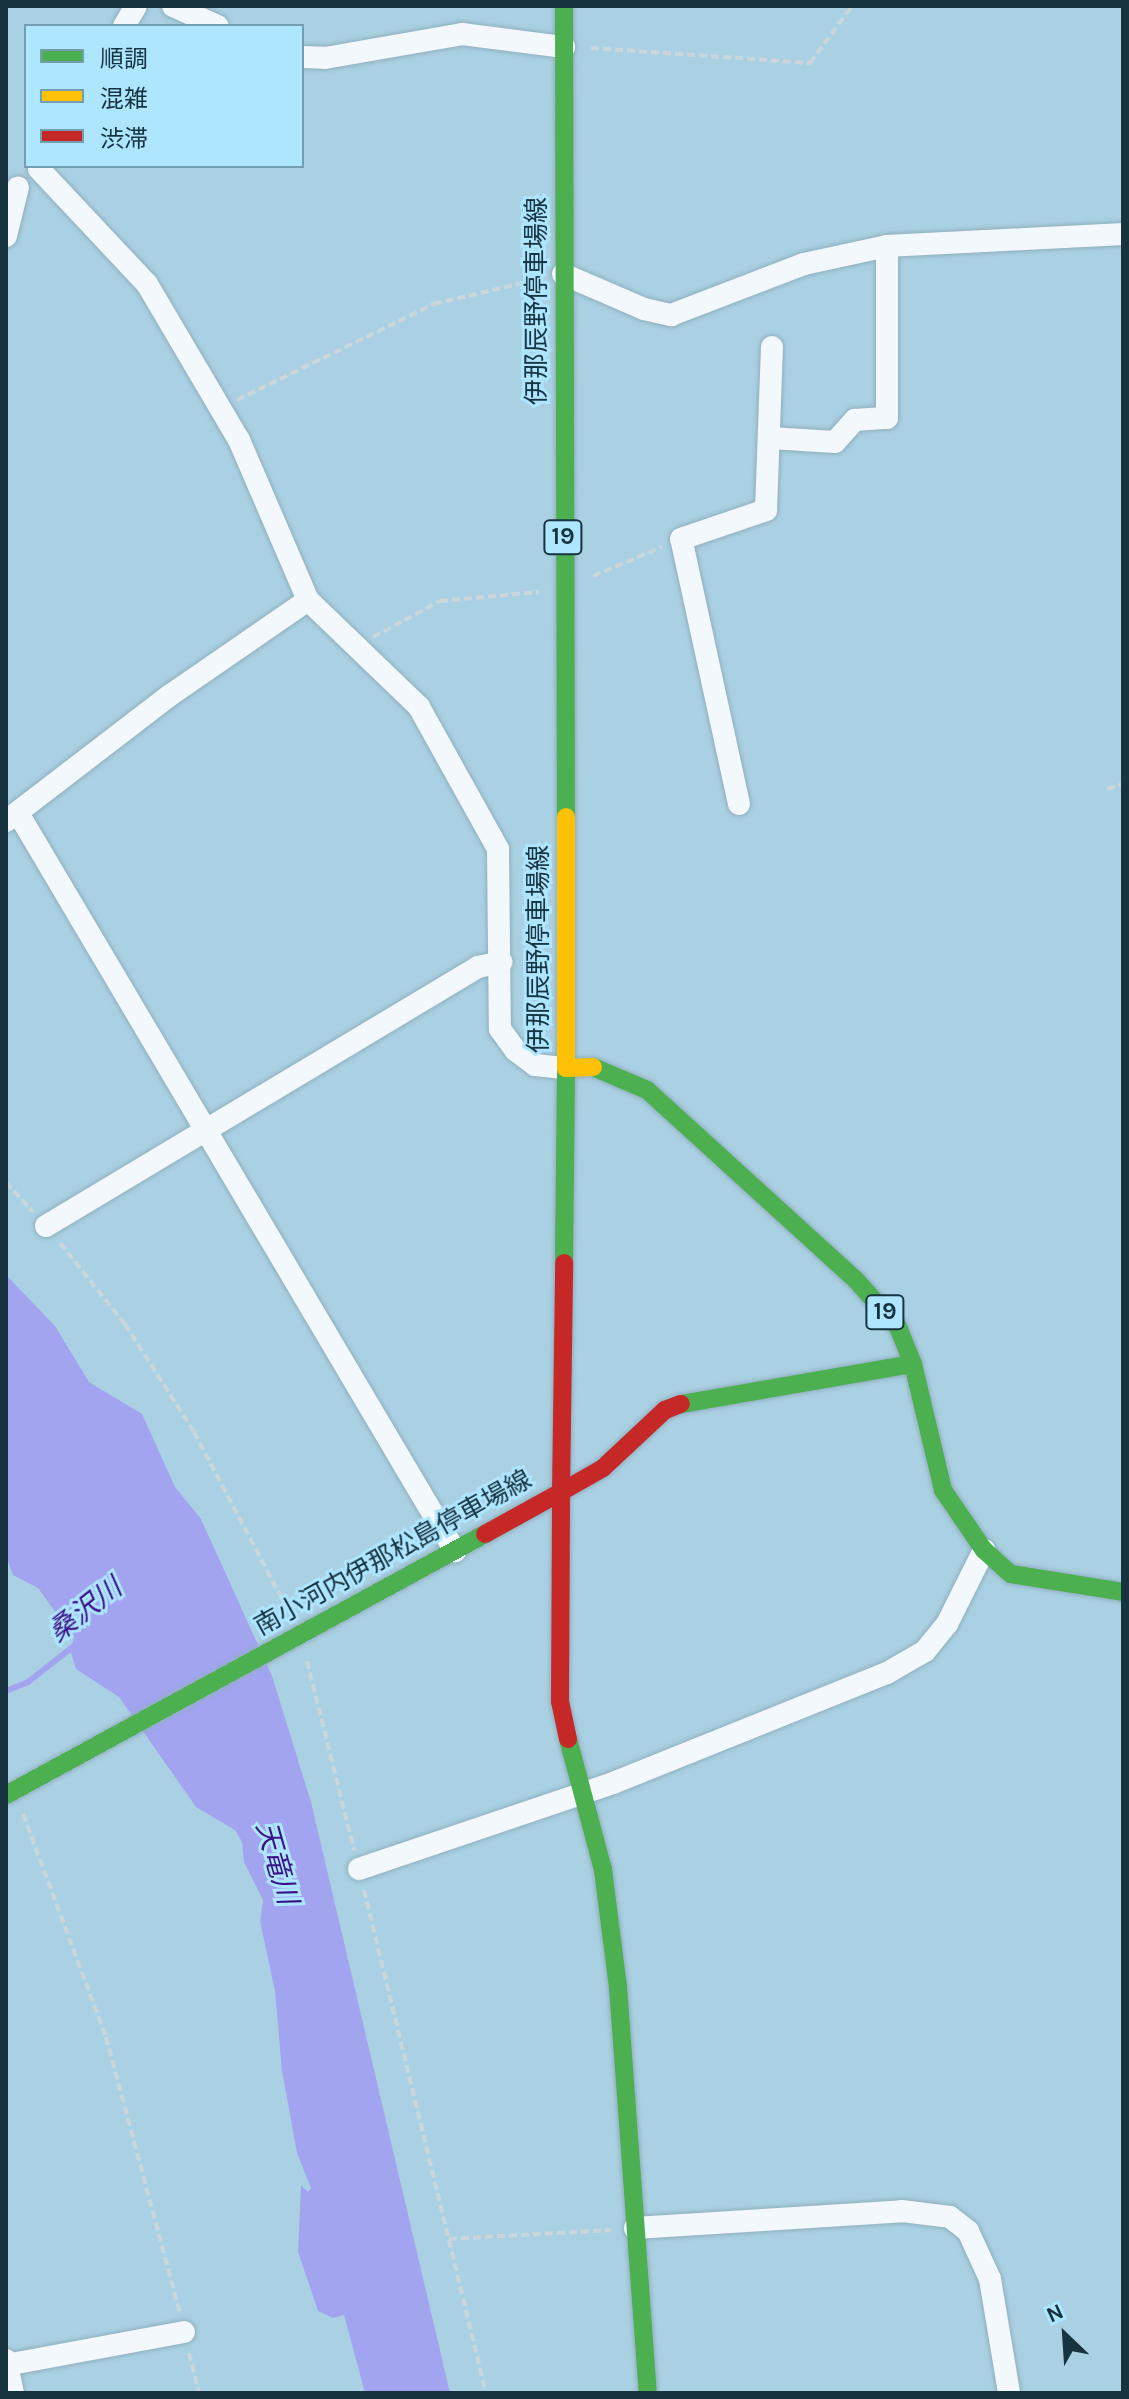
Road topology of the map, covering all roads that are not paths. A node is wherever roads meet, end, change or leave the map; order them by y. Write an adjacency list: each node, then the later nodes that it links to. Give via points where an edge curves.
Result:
1 (136, 6): 4 (street)
2 (173, 6): 5 (street)
3 (564, 6): 6 (main road, 伊那辰野停車場線 / 19)
4 (125, 24)
5 (214, 24)
6 (564, 47): 7 (street, via 462,34); 14 (main road, 伊那辰野停車場線 / 19)
7 (304, 57)
8 (39, 168): 10 (street)
9 (41, 168): 17 (street, via 147,284 220,408)
10 (12, 189): 12 (street)
11 (1123, 234): 13 (street)
12 (6, 236)
13 (887, 246): 14 (street, via 804,264 671,315); 16 (street, via 887,418 855,420 835,442)
14 (563, 274): 21 (main road, 伊那辰野停車場線 / 19)
15 (772, 347): 16 (street)
16 (770, 438): 18 (street, via 766,510 681,539)
17 (308, 600): 19 (street, via 169,696); 20 (street, via 419,707 498,849)
18 (739, 804)
19 (12, 817): 22 (street)
20 (501, 962): 21 (street, via 500,1029 535,1065); 22 (street, via 478,967)
21 (566, 1068): 24 (main road, 伊那辰野停車場線 / 19, via 601,1067 647,1090 855,1279 898,1327); 25 (main road, 南小河内伊那松島停車場線)
22 (207, 1131): 23 (street); 27 (street)
23 (46, 1226)
24 (913, 1364): 25 (main road, via 691,1400 665,1410 603,1468); 26 (main road, 伊那辰野停車場線 / 19, via 943,1490)
25 (561, 1492): 27 (main road, 南小河内伊那松島停車場線); 30 (main road, via 560,1701)
26 (984, 1550): 28 (main road, 伊那辰野停車場線 / 19, via 1011,1574); 30 (street, via 947,1624 925,1651 887,1673)
27 (455, 1551): 29 (main road, 南小河内伊那松島停車場線)
28 (1123, 1592)
29 (16, 1789)
30 (579, 1796): 31 (street); 32 (main road, via 603,1870 617,1972)
31 (359, 1869)
32 (635, 2228): 36 (main road); 37 (street, via 902,2211 950,2217 968,2231 990,2279)
33 (184, 2332): 34 (street)
34 (6, 2363): 35 (street)
35 (13, 2393)
36 (648, 2393)
37 (1009, 2393)

